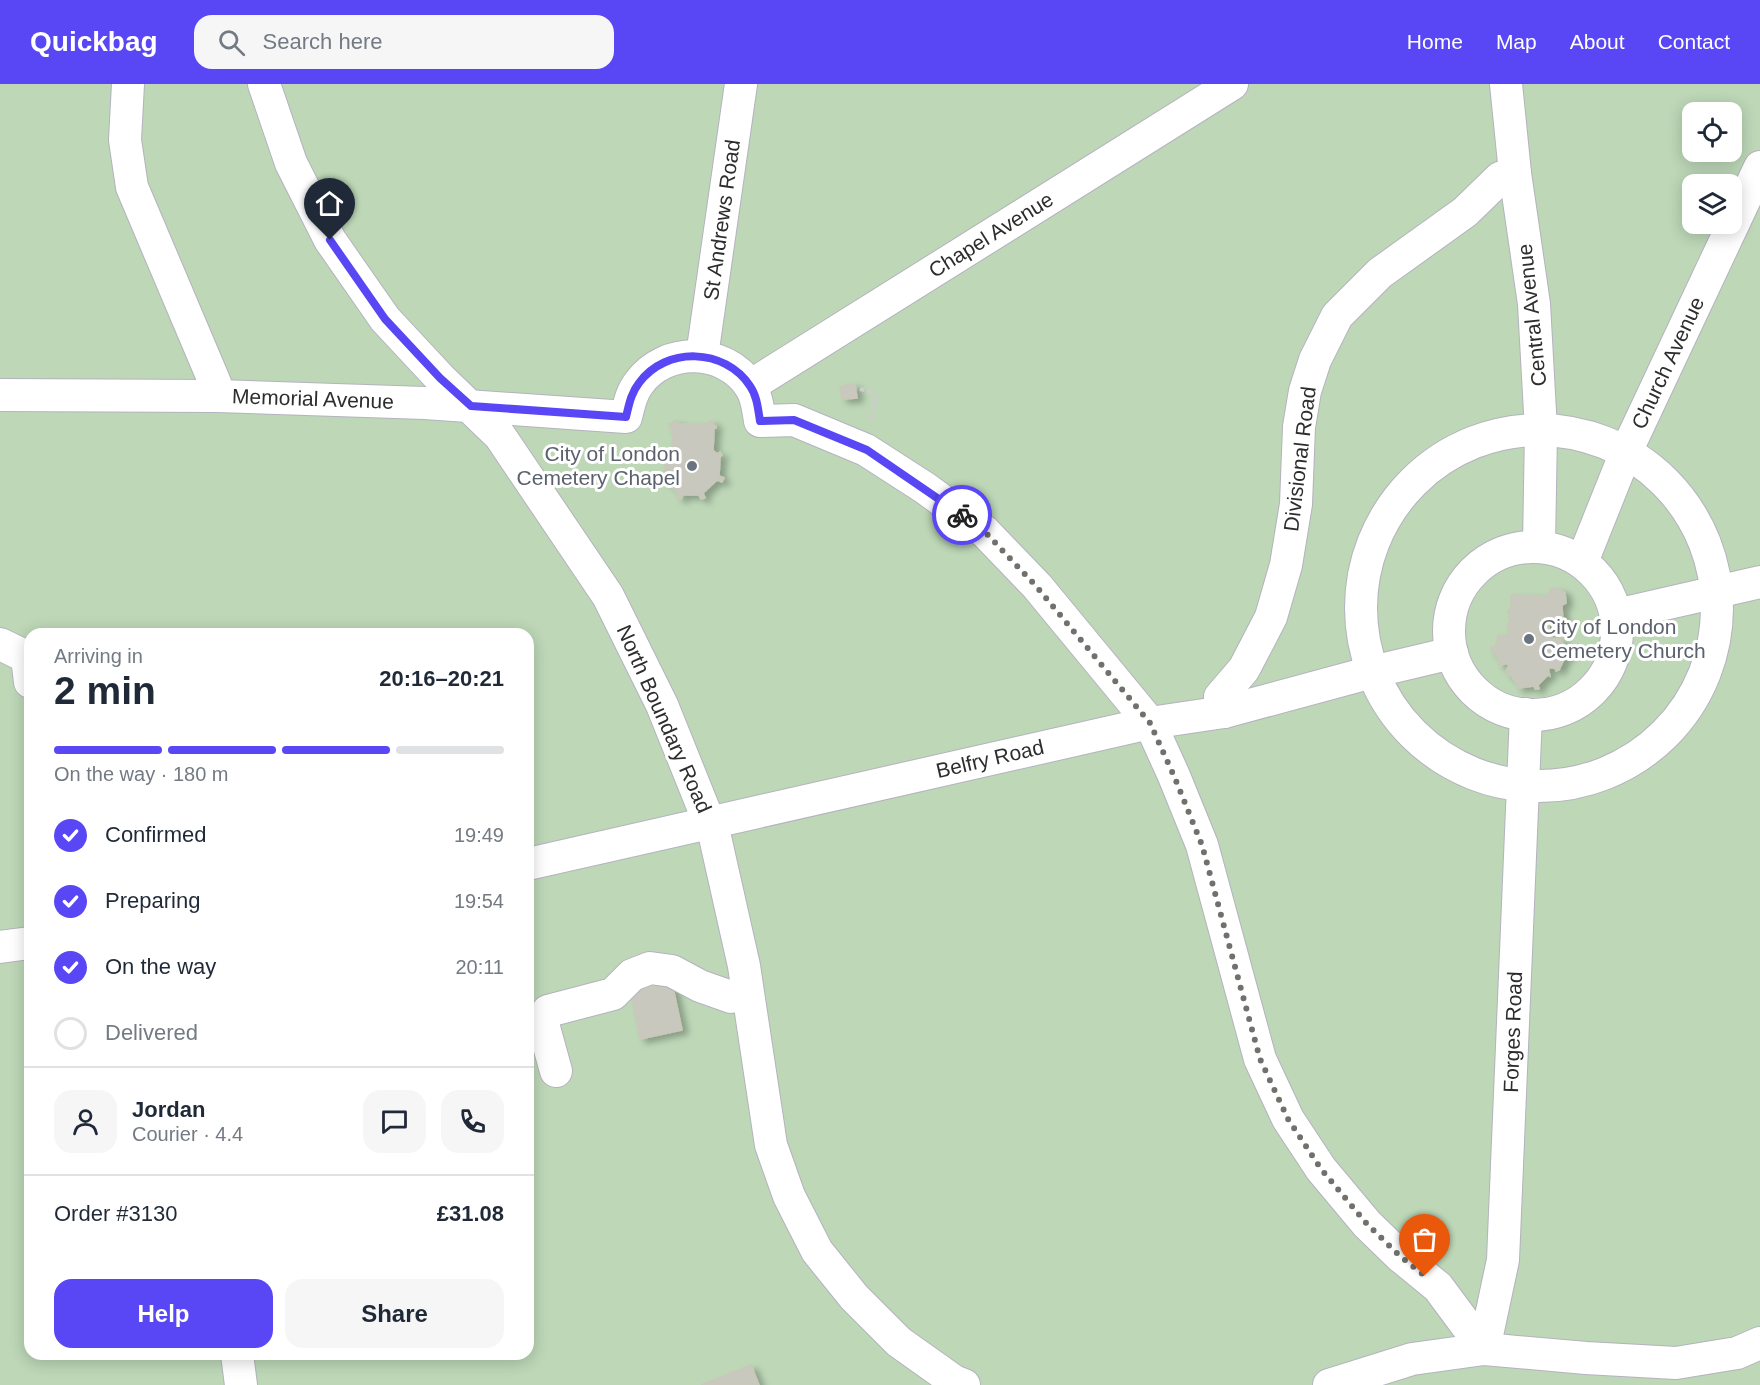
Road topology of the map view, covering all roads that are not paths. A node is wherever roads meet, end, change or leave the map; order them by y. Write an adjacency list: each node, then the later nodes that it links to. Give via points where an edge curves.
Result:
1 (128, 84): 11 (lane, via 125,140 132,187 215,383)
2 (264, 84): 12 (lane, North Boundary Road, via 291,163 330,240 385,319)
3 (741, 84): 8 (lane, St Andrews Road)
4 (1506, 84): 7 (lane, Central Avenue)
5 (1217, 88): 9 (lane, Chapel Avenue)
6 (1760, 167): 14 (lane, Church Avenue)
7 (1515, 173): 13 (lane, Central Avenue, via 1534,304); 24 (lane, Divisional Road, via 1500,178 1464,212 1380,273 1337,316 1305,391 1299,427 1296,504 1286,565 1271,617 1244,669 1220,697)
8 (702, 356): 9 (lane, via 737,371); 12 (lane, Memorial Avenue, via 684,356 651,370 638,383 626,417)
9 (750, 386): 26 (lane, via 760,421 794,420 867,450 985,532 1036,586)
10 (0, 395): 11 (lane, Memorial Avenue)
11 (217, 396): 12 (lane, Memorial Avenue)
12 (471, 406): 28 (lane, North Boundary Road, via 500,436 608,597 662,705)
13 (1541, 430): 14 (lane, via 1570,432); 15 (lane, Central Avenue); 23 (lane, via 1503,433 1458,449 1426,470 1393,504 1368,556 1362,584 1362,631)
14 (1626, 452): 16 (lane, Church Avenue); 18 (lane, via 1670,486 1687,508 1711,561)
15 (1539, 546): 16 (lane, via 1562,551); 21 (lane, via 1512,549 1488,560 1468,578 1455,601 1449,627)
16 (1582, 562): 19 (lane, via 1606,588)
17 (1760, 582): 18 (lane)
18 (1717, 591): 19 (lane); 27 (lane, via 1718,617 1705,673 1693,699 1656,743 1633,760 1580,781)
19 (1616, 615): 25 (lane, via 1617,638 1611,663 1597,686 1576,703 1552,713)
20 (0, 644): 22 (lane)
21 (1452, 653): 23 (lane, Belfry Road); 25 (lane, via 1463,677 1480,696 1501,708)
22 (24, 656)
23 (1372, 672): 24 (lane, Belfry Road); 27 (lane, via 1399,719 1442,757 1467,771)
24 (1224, 712): 26 (lane, Belfry Road)
25 (1526, 714): 27 (lane, Forges Road)
26 (1150, 723): 28 (lane, Belfry Road); 35 (lane, via 1202,845 1260,1059 1288,1119 1321,1169 1367,1224 1438,1287)
27 (1523, 785): 35 (lane, Forges Road, via 1503,1260)
28 (709, 822): 29 (lane, Belfry Road); 32 (lane, North Boundary Road)
29 (534, 863)
30 (24, 944): 31 (lane)
31 (0, 947)
32 (747, 993): 33 (lane, via 731,997 672,971 650,968 632,975 614,994 548,1011 543,1024); 38 (lane, North Boundary Road, via 771,1145 789,1196 817,1251 854,1297 899,1342)
33 (556, 1071)
34 (1760, 1343): 35 (lane, via 1737,1353 1676,1363)
35 (1484, 1348): 39 (lane, via 1412,1359)
36 (238, 1360): 37 (lane)
37 (241, 1385)
38 (964, 1385)
39 (1329, 1385)

